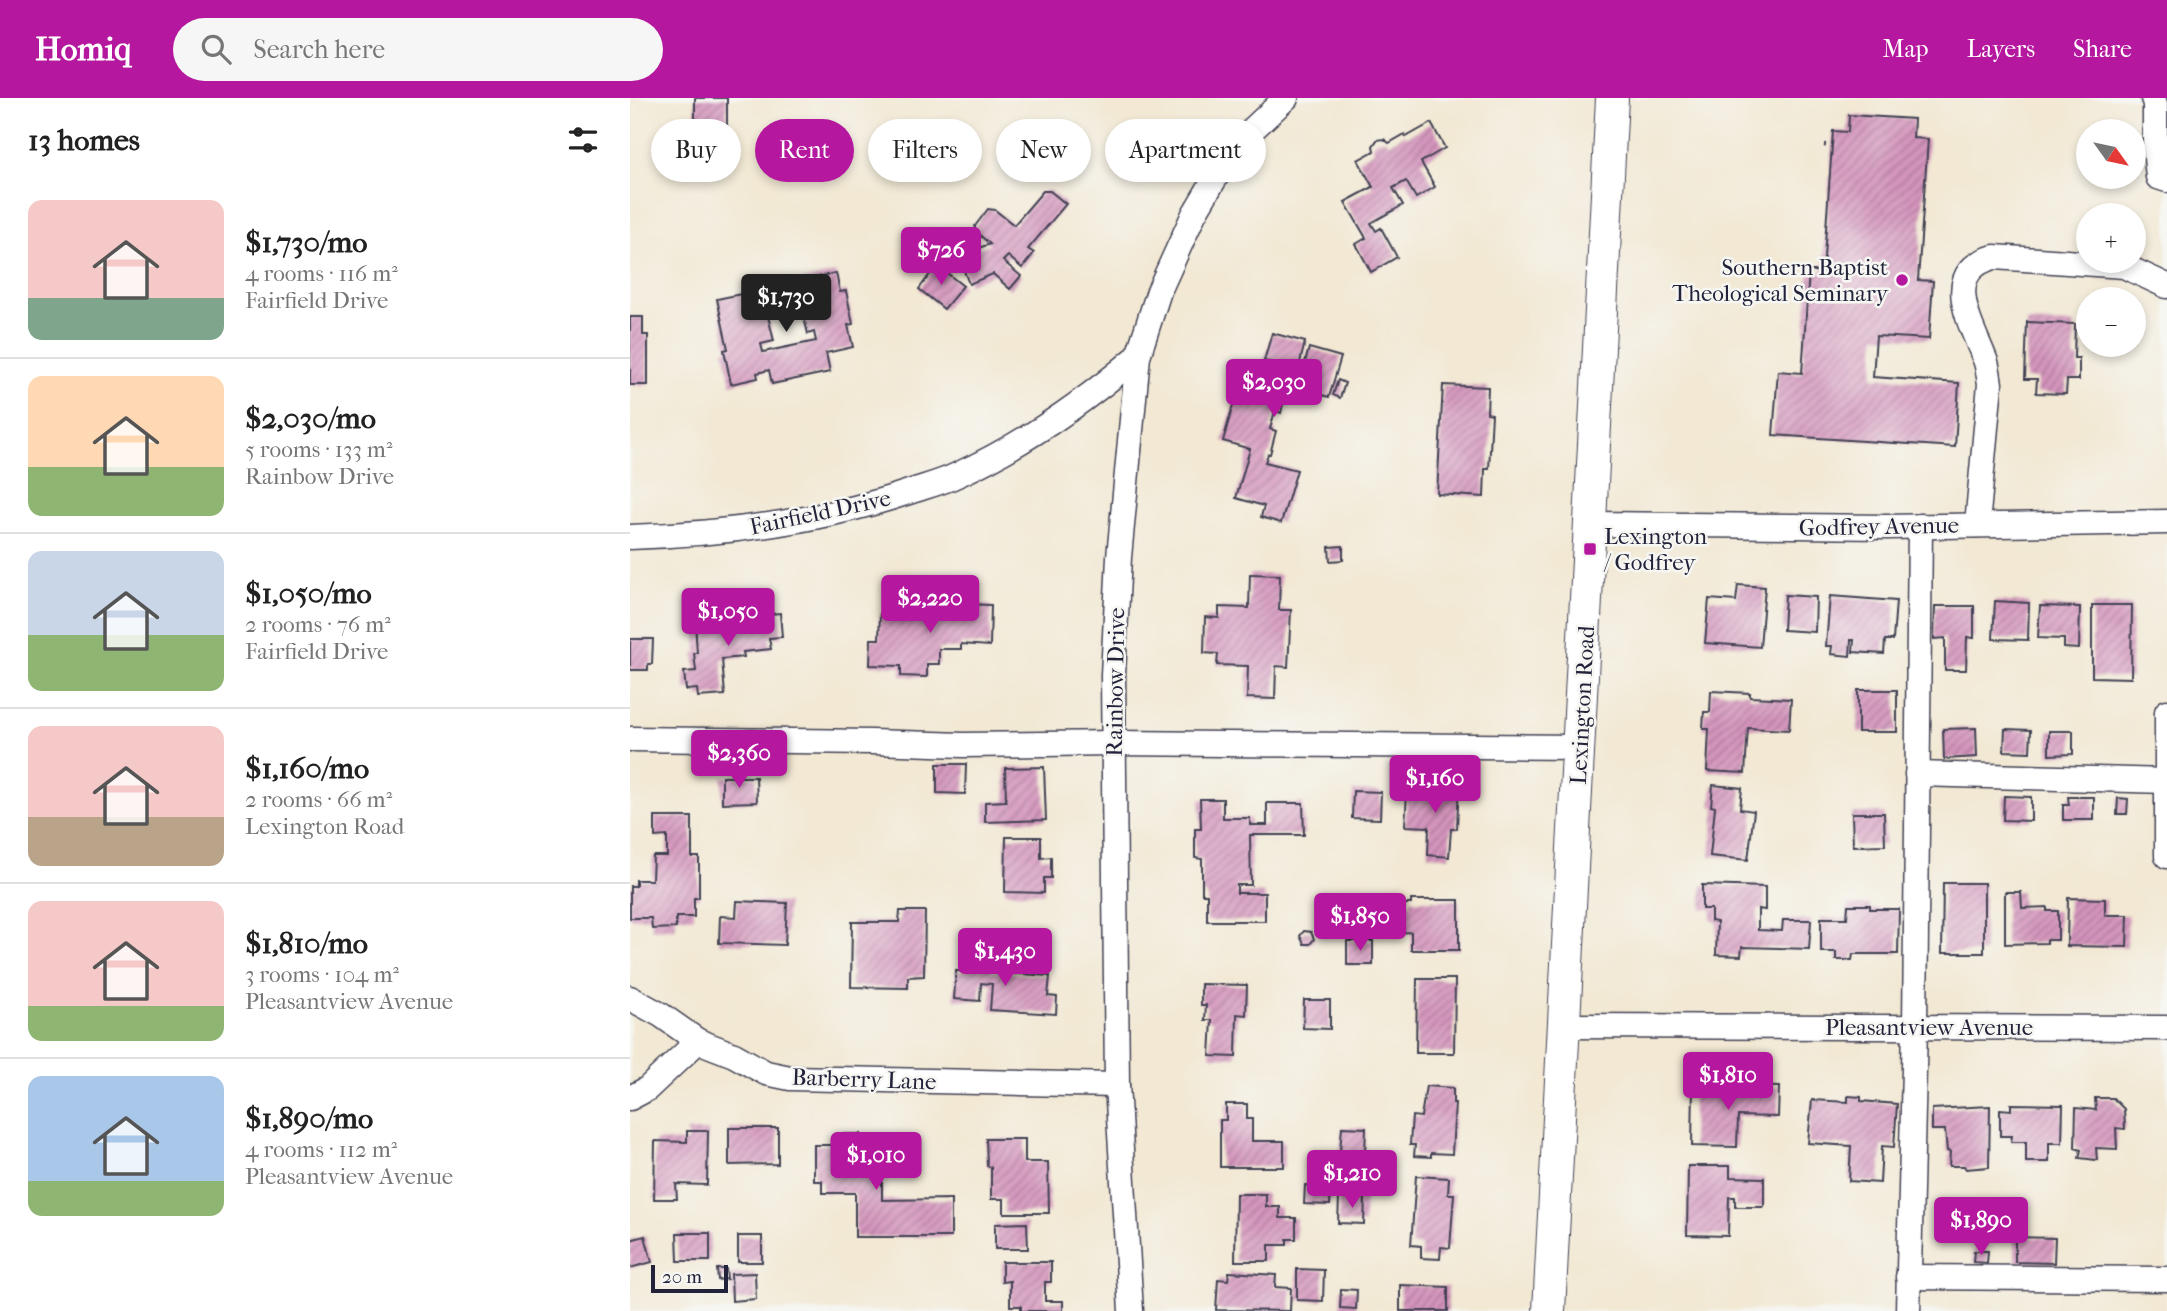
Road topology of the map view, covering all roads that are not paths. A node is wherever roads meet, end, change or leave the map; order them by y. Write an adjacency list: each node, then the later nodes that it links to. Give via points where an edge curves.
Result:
1 (1286, 98): 6 (street, Rainbow Drive, via 1254,128 1200,204 1158,291)
2 (1612, 98): 8 (main road, Lexington Road)
3 (2153, 98): 4 (street, via 2158,177)
4 (2167, 180)
5 (2167, 286): 9 (street, via 2124,266 1994,257 1980,261 1964,279 1968,321 1990,384)
6 (1138, 356): 11 (street, Fairfield Drive, via 1100,388 1013,447 955,476 866,507 777,525); 14 (street, Rainbow Drive, via 1119,557)
7 (2167, 522): 9 (street, Godfrey Avenue)
8 (1591, 524): 10 (street, Godfrey Avenue); 15 (main road, Lexington Road)
9 (1977, 525): 10 (street, Godfrey Avenue)
10 (1920, 526): 16 (street)
11 (630, 537)
12 (2167, 712): 17 (street)
13 (630, 739): 14 (street, via 963,746)
14 (1114, 743): 15 (street); 24 (street, Rainbow Drive)
15 (1580, 747): 20 (main road, Lexington Road)
16 (1917, 774): 17 (street); 21 (street)
17 (2167, 781): 18 (street)
18 (2167, 856)
19 (630, 998): 23 (street, Barberry Lane)
20 (1565, 1026): 21 (street, Pleasantview Avenue); 29 (main road, Lexington Road)
21 (1915, 1027): 22 (street, Pleasantview Avenue); 26 (street)
22 (2167, 1028)
23 (698, 1041): 24 (street, Barberry Lane, via 766,1073 790,1078); 25 (street, via 647,1089)
24 (1118, 1085): 28 (street, Rainbow Drive)
25 (630, 1098)
26 (1908, 1277): 27 (street); 30 (street)
27 (2167, 1279)
28 (1131, 1311)
29 (1549, 1311)
30 (1908, 1311)

